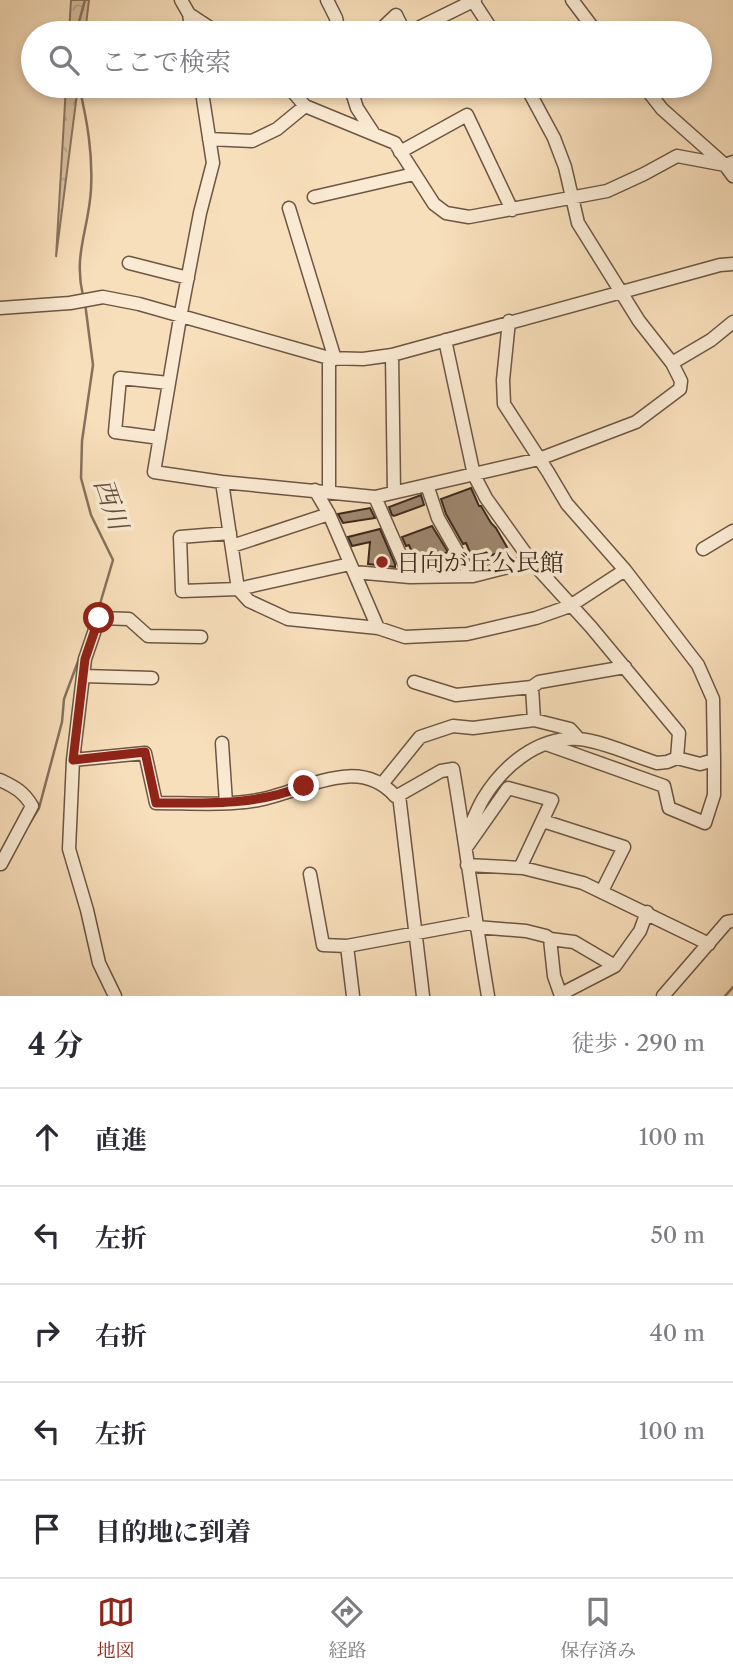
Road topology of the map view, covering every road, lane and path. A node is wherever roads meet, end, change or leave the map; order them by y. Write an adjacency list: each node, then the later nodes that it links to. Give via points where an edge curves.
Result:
1 (181, 0): 5 (street)
2 (327, 0): 8 (street)
3 (572, 0): 11 (street)
4 (474, 1): 9 (street); 10 (street)
5 (189, 14): 6 (street); 7 (street)
6 (190, 21)
7 (200, 21)
8 (337, 21)
9 (432, 21)
10 (486, 21)
11 (588, 21)
12 (203, 98): 19 (street)
13 (298, 98): 17 (street)
14 (354, 98): 18 (street)
15 (532, 98): 23 (street, via 554,138)
16 (654, 98): 21 (street)
17 (304, 106): 18 (street); 19 (street, via 277,129 252,141)
18 (374, 135): 20 (street, via 395,143)
19 (209, 139): 29 (street, via 213,163)
20 (400, 152): 22 (street); 26 (street, via 467,115)
21 (730, 168): 23 (street, via 677,156 607,191)
22 (414, 174): 24 (street); 26 (street, via 434,204 446,213 469,217)
23 (572, 196): 26 (street); 30 (street, via 578,223)
24 (314, 197)
25 (289, 208): 37 (street)
26 (512, 210)
27 (129, 263): 29 (street)
28 (733, 264): 30 (street)
29 (188, 278): 32 (street)
30 (621, 291): 33 (street); 38 (street)
31 (0, 308): 32 (street, via 103,298)
32 (180, 318): 37 (street); 39 (street)
33 (509, 321): 35 (street); 41 (street, via 504,404)
34 (733, 322): 38 (street)
35 (445, 340): 36 (street); 42 (street)
36 (391, 355): 37 (street); 47 (street)
37 (332, 358): 46 (street)
38 (672, 362): 41 (street, via 680,388 636,422)
39 (169, 383): 40 (street); 40 (street, via 120,378 115,432)
40 (160, 438): 43 (street, via 154,472)
41 (539, 459): 42 (street); 55 (street, via 567,505)
42 (474, 475): 44 (street); 53 (street, via 485,498)
43 (222, 482): 45 (street); 51 (street)
44 (427, 485): 47 (street); 56 (street, via 438,518)
45 (315, 490): 46 (street); 49 (street)
46 (329, 492): 48 (street)
47 (394, 492): 48 (street)
48 (375, 497): 57 (street)
49 (329, 514): 51 (street); 54 (street)
50 (733, 531): 52 (street)
51 (231, 540): 58 (street); 58 (street, via 180,537 182,592)
52 (703, 549)
53 (531, 561): 56 (street); 59 (street)
54 (352, 568): 57 (street); 58 (street); 60 (street)
55 (625, 570): 59 (street); 73 (street, via 698,666 713,699)
56 (471, 576): 57 (street)
57 (410, 577)
58 (238, 589): 60 (street, via 249,601 288,619)
59 (570, 607): 60 (street, via 467,634 405,637); 62 (street)
60 (378, 628)
61 (201, 637): 63 (street, via 148,636 129,619 99,618)
62 (625, 667): 66 (street); 71 (street, via 679,733)
63 (83, 676): 64 (street); 72 (street)
64 (152, 678)
65 (414, 682): 66 (street, via 456,695)
66 (532, 687): 67 (street)
67 (534, 720): 68 (street, via 570,729); 75 (street, via 453,726 420,737)
68 (579, 739): 70 (street); 71 (street, via 657,763)
69 (222, 743): 77 (street)
70 (545, 744): 73 (street, via 664,786 669,808 705,823 714,794); 79 (street, via 520,756 495,783 483,799)
71 (677, 758): 73 (street, via 699,764)
72 (73, 760): 77 (street, via 145,752 156,803); 94 (street, via 69,849 99,963)
73 (714, 760)
74 (0, 780): 80 (street, via 26,795 32,806)
75 (382, 784): 76 (street); 77 (street, via 350,776 258,800)
76 (400, 795): 79 (street, via 453,769); 88 (street)
77 (226, 803)
78 (543, 821): 79 (street, via 552,800 508,788); 82 (street); 84 (street, via 624,847)
79 (465, 843): 81 (street)
80 (1, 864)
81 (467, 865): 82 (street); 87 (street)
82 (520, 868): 84 (street, via 562,876)
83 (310, 874): 91 (street, via 323,945)
84 (602, 891): 85 (street)
85 (647, 912): 90 (street); 92 (street, via 640,931)
86 (733, 921): 90 (street)
87 (476, 924): 88 (street); 89 (street); 97 (street)
88 (417, 932): 91 (street); 96 (street)
89 (550, 939): 92 (street, via 574,942); 93 (street)
90 (709, 944): 98 (street)
91 (347, 946): 95 (street)
92 (615, 966): 93 (street)
93 (561, 995)
94 (115, 996)
95 (353, 996)
96 (423, 996)
97 (488, 996)
98 (663, 996)

